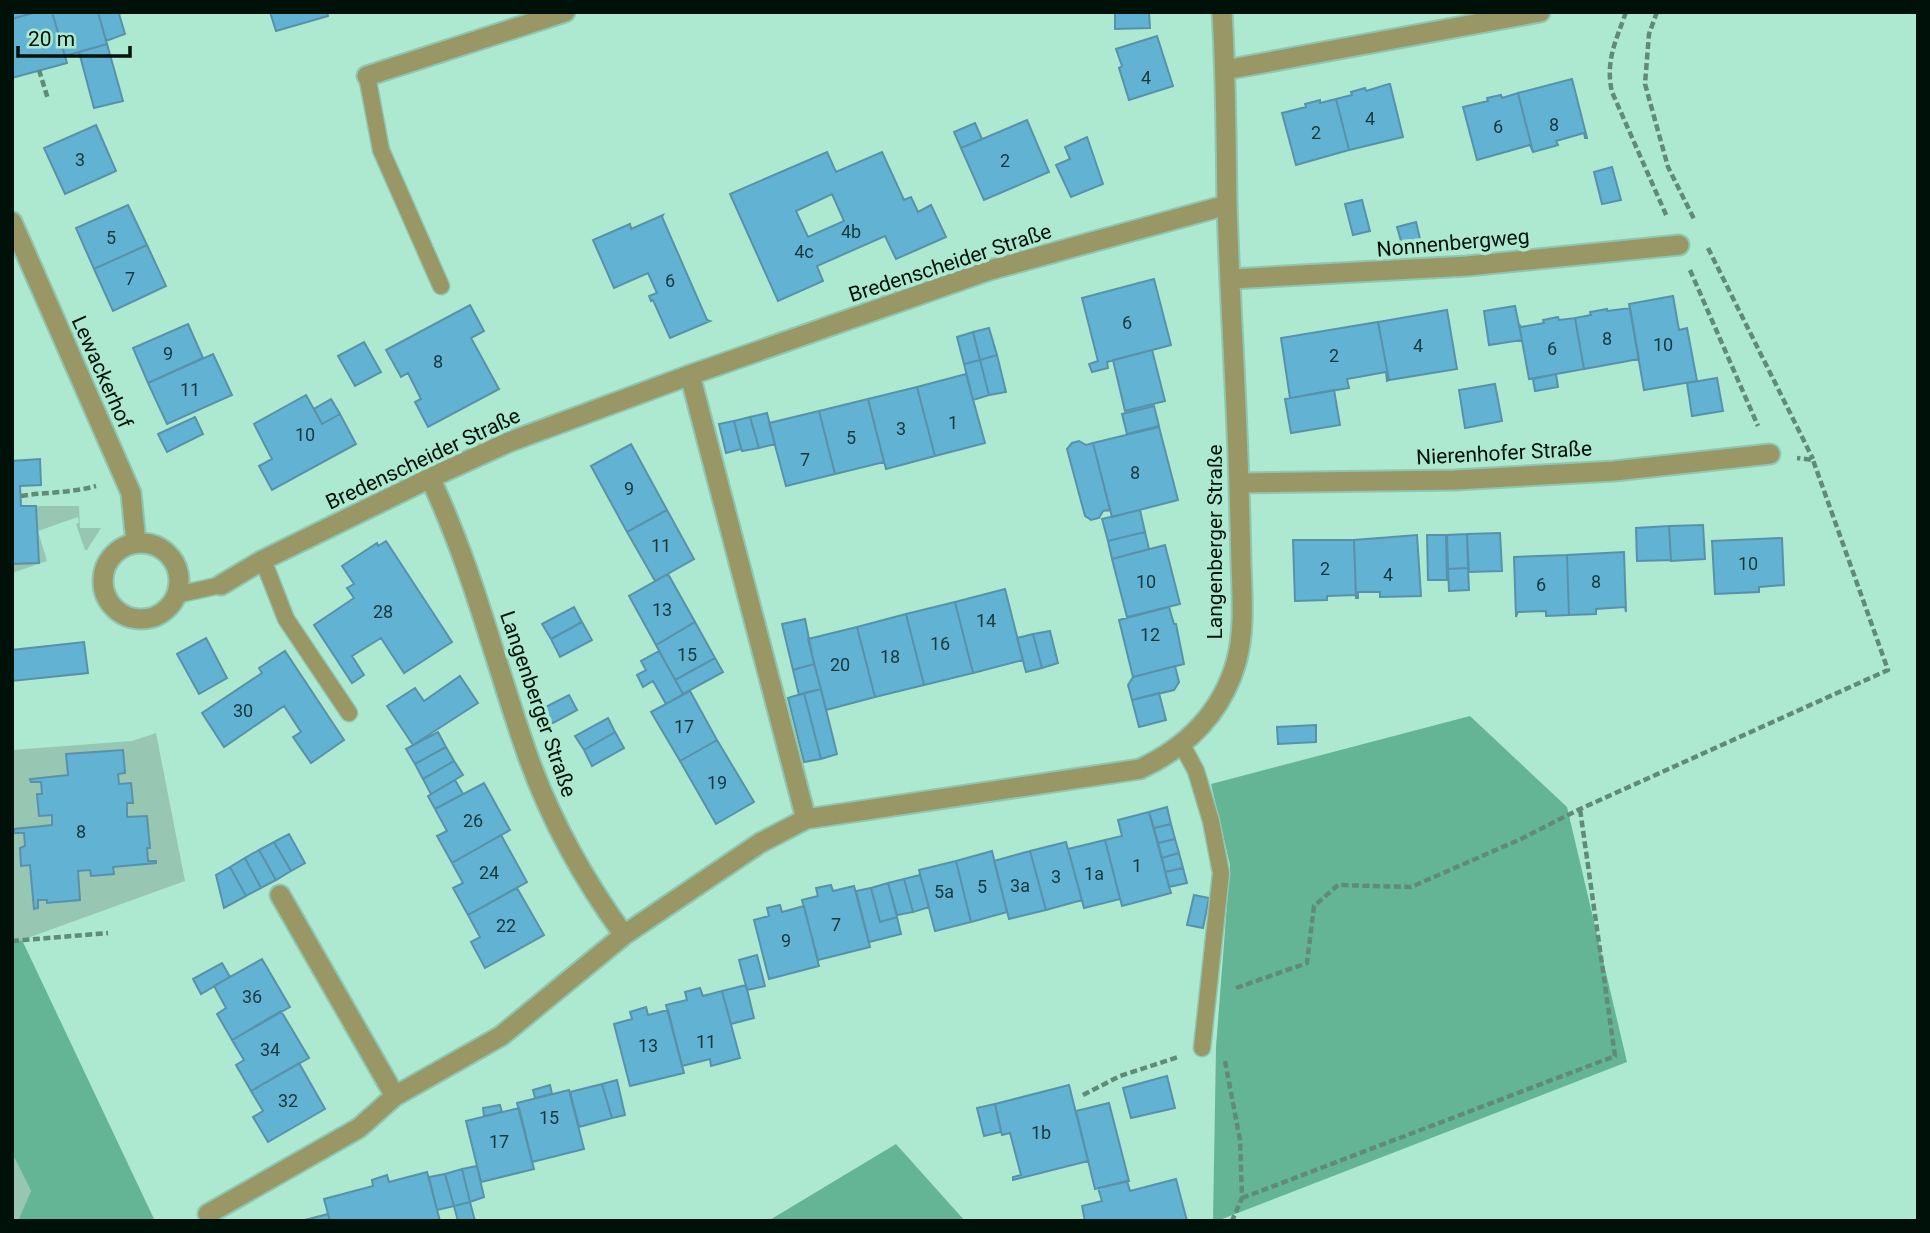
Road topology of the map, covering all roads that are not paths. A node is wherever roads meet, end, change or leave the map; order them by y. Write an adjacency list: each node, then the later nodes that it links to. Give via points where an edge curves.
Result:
1 (565, 12): 5 (street)
2 (1222, 12): 4 (street, Langenberger Straße)
3 (1540, 12): 4 (street)
4 (1226, 70): 6 (street, Langenberger Straße)
5 (367, 76): 10 (lane, via 381,150)
6 (1227, 205): 9 (street, Langenberger Straße); 11 (street, Bredenscheider Straße, via 990,270)
7 (12, 222): 15 (street, Lewackerhof, via 131,493)
8 (1679, 245): 9 (street, Nonnenbergweg, via 1467,266)
9 (1231, 279): 14 (street, Langenberger Straße)
10 (441, 286)
11 (690, 375): 13 (street, Bredenscheider Straße, via 509,442); 21 (street)
12 (1770, 454): 14 (street, Nierenhofer Straße, via 1614,471)
13 (430, 478): 16 (street, Bredenscheider Straße); 23 (street, Langenberger Straße, via 443,503 526,750 557,825 598,900)
14 (1240, 483): 20 (street, Langenberger Straße, via 1243,622 1236,661 1224,695)
15 (136, 543): 18 (street, via 149,544 171,557 179,582); 18 (street, via 115,554 108,564 104,575 107,598 124,615 147,619 170,606)
16 (263, 560): 17 (street, Bredenscheider Straße); 19 (lane, via 286,619)
17 (221, 585): 18 (lane)
18 (176, 595)
19 (349, 713)
20 (1182, 745): 21 (street, Langenberger Straße, via 1140,769); 24 (lane, via 1196,771 1221,873)
21 (806, 819): 23 (street, Langenberger Straße, via 760,843)
22 (280, 895): 25 (street)
23 (624, 935): 25 (street, Langenberger Straße, via 500,1036)
24 (1203, 1041)
25 (395, 1097): 26 (street, Langenberger Straße, via 359,1128)
26 (208, 1214)

